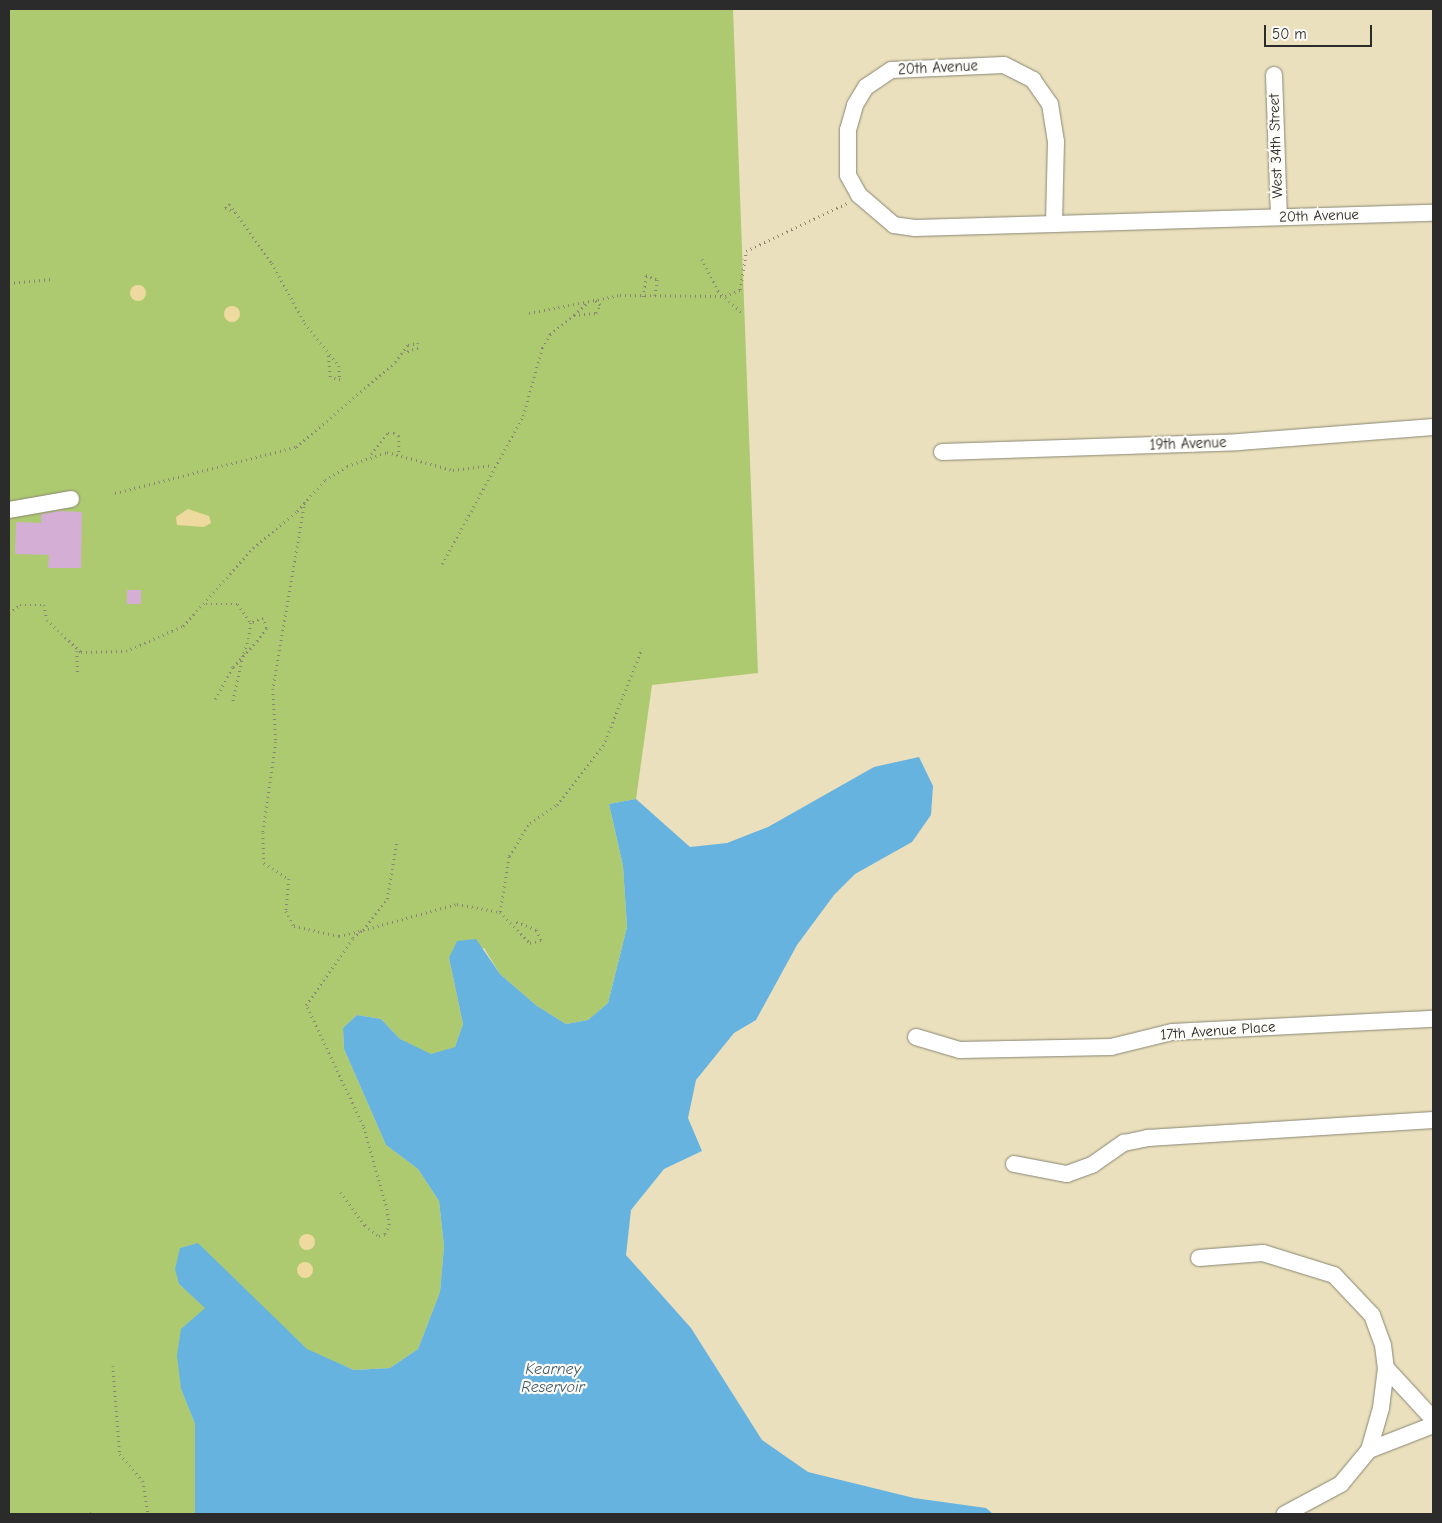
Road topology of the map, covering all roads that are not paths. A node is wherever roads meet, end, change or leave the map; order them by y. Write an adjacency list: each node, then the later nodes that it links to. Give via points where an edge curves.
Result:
1 (1274, 75): 3 (street, West 34th Street)
2 (1433, 213): 3 (street, 20th Avenue)
3 (1279, 218): 4 (street, 20th Avenue)
4 (1054, 224): 4 (street, 20th Avenue, via 1056,141 1050,104 1033,80 1004,65 891,70 866,88 855,105 848,130 848,175 859,195 894,224 915,228)
5 (1433, 427): 6 (street, 19th Avenue, via 1239,442)
6 (942, 452)
7 (71, 498): 8 (street)
8 (9, 510)
9 (1433, 1019): 10 (street, 17th Avenue Place, via 1172,1032 1110,1047 960,1050)
10 (916, 1036)
11 (1433, 1120): 12 (street, via 1148,1138 1124,1143 1092,1165 1067,1174)
12 (1014, 1164)
13 (1200, 1258): 14 (street, via 1263,1253 1334,1275 1372,1315)
14 (1386, 1368): 15 (street); 17 (street)
15 (1433, 1419)
16 (1433, 1425): 17 (street)
17 (1369, 1450): 18 (street, via 1341,1484)
18 (1285, 1514)

